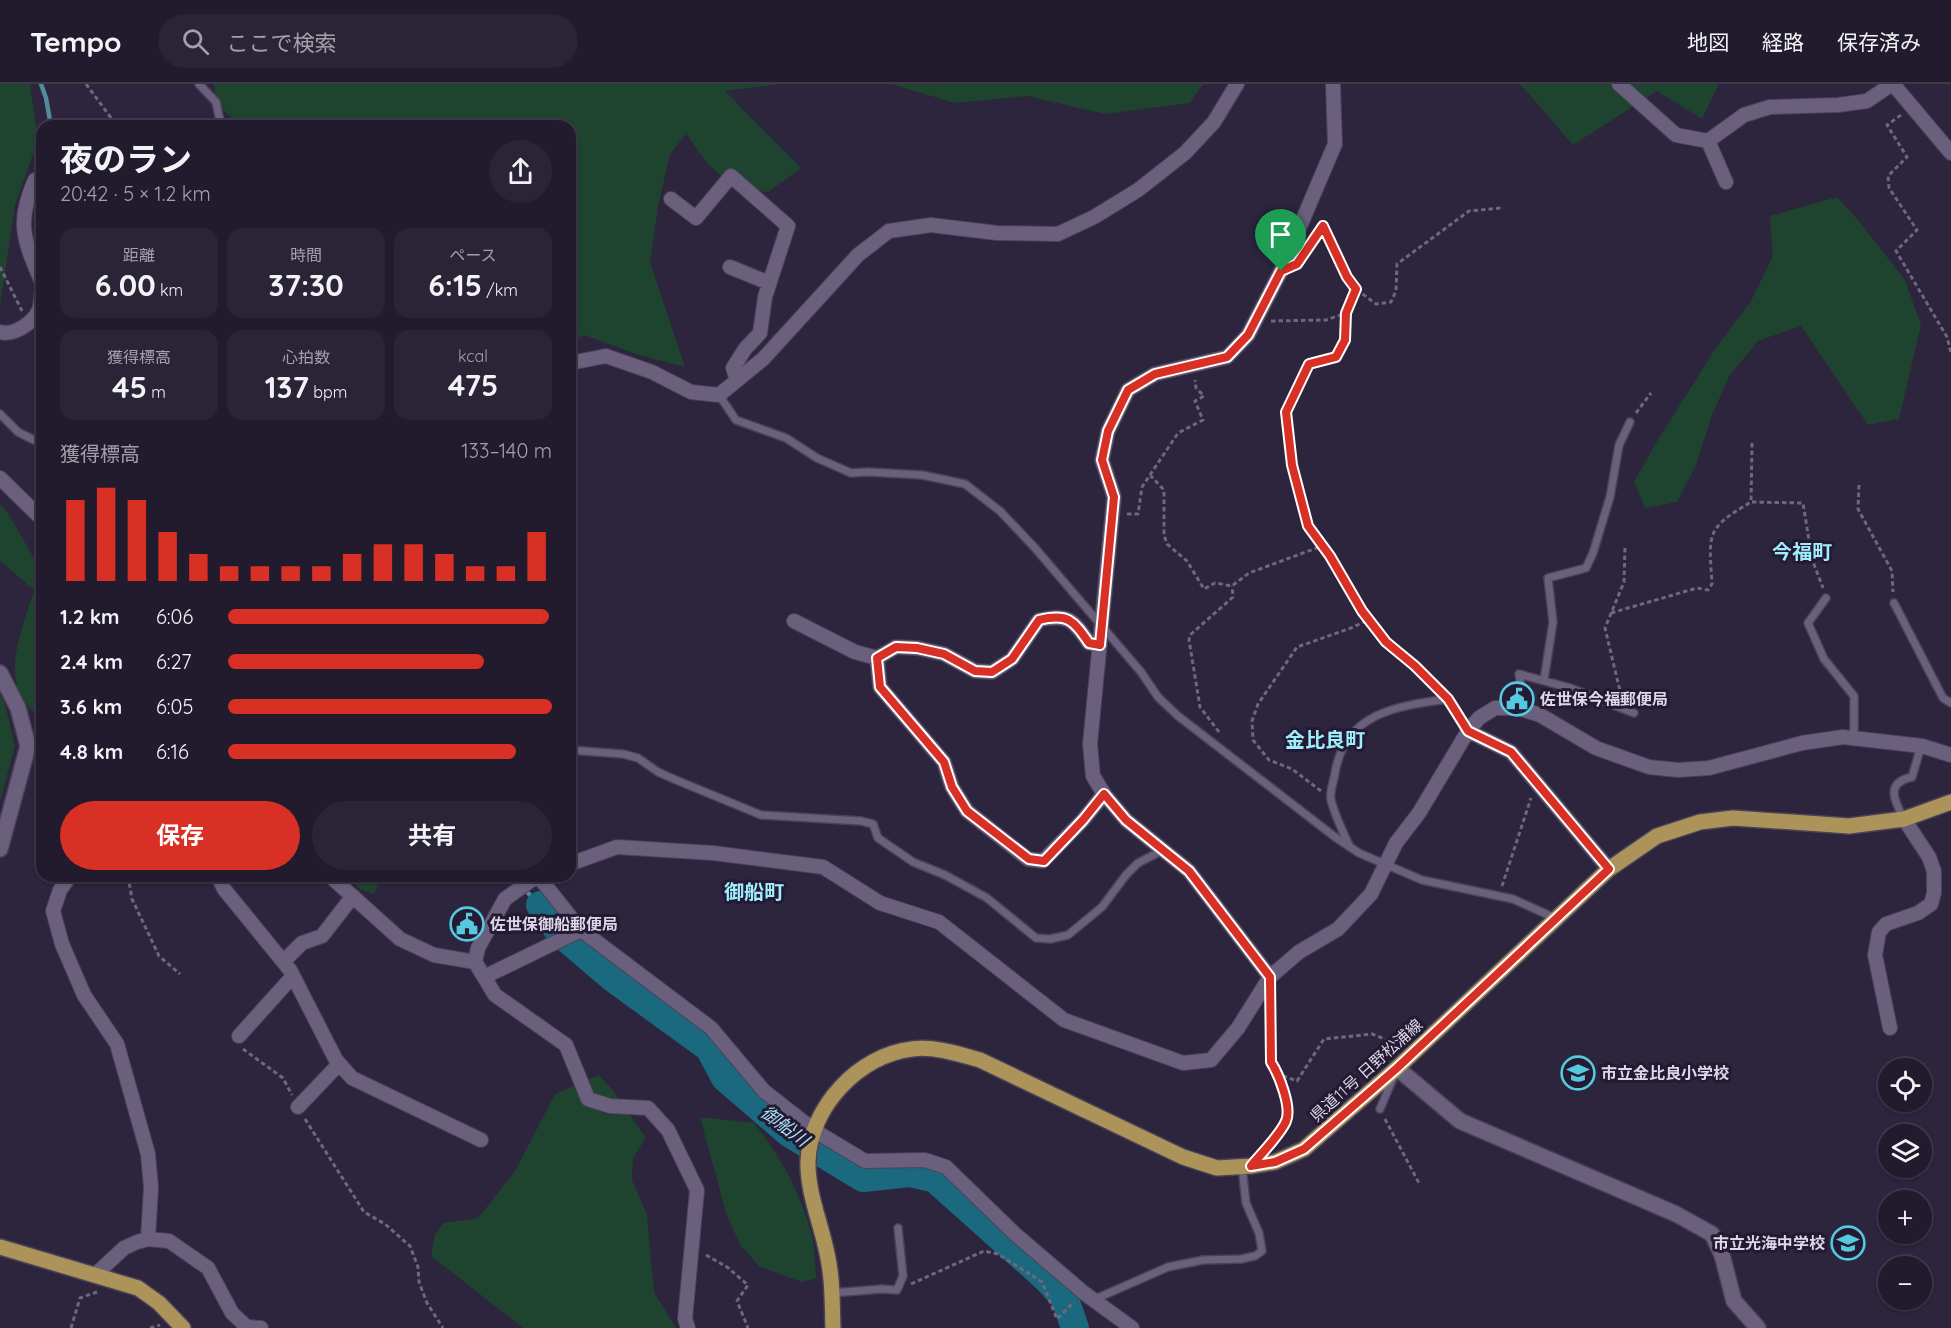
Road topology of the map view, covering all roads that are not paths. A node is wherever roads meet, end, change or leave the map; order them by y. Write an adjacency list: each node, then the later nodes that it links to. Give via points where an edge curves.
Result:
1 (199, 84): 6 (lane, via 216,102)
2 (1237, 84): 20 (street, via 1214,122 1185,153 1138,190 1058,234 997,233 931,225 889,231 858,255 763,359)
3 (1333, 84): 15 (street, via 1335,144)
4 (1619, 84): 7 (street, via 1676,135)
5 (1892, 84): 7 (street, via 1867,101 1770,107 1744,115); 8 (street)
6 (220, 120)
7 (1708, 141): 10 (street)
8 (1951, 153)
9 (36, 180): 14 (street, via 23,217 25,241)
10 (1725, 182)
11 (671, 198): 16 (street, via 696,218 731,177 788,226)
12 (1323, 226): 15 (lane, via 1297,264)
13 (730, 267): 16 (street)
14 (36, 268)
15 (1281, 271): 30 (street, via 1248,335 1227,357 1155,374 1128,390 1108,431 1102,460 1114,497)
16 (769, 283): 20 (street, via 760,333 733,368)
17 (36, 313): 18 (street, via 16,332)
18 (0, 332)
19 (576, 362): 21 (street, via 606,356 652,372 691,392)
20 (737, 380): 21 (street)
21 (719, 395): 30 (lane, via 736,420 786,438 851,473 922,475 965,484 1000,511)
22 (0, 414): 24 (lane, via 18,432)
23 (1630, 422): 34 (lane, via 1619,445 1610,497 1586,568 1548,578 1553,621)
24 (36, 441)
25 (0, 478): 26 (street)
26 (36, 513)
27 (1826, 597): 39 (lane, via 1808,623 1824,659 1854,696)
28 (1894, 603): 35 (lane, via 1943,698)
29 (794, 621): 32 (street, via 855,652)
30 (1102, 625): 31 (street); 46 (lane, via 1158,698 1178,716)
31 (1100, 645): 32 (street, via 1089,643 1076,623 1058,616 1039,620 1012,659 992,672 975,671 944,654 917,648 896,647); 43 (street, via 1090,744 1093,776)
32 (877, 658): 43 (street, via 880,687 944,762 952,787 967,811 1029,859 1044,861)
33 (0, 674): 47 (street, via 18,708 28,746)
34 (1544, 680): 36 (lane, via 1519,674 1522,690); 37 (lane)
35 (1951, 703)
36 (1518, 708): 38 (street, via 1495,708); 39 (street, via 1540,715 1596,748 1649,767 1678,771 1709,768 1802,743)
37 (1634, 713)
38 (1468, 731): 46 (lane, via 1448,699 1373,716 1362,724 1348,738 1338,758 1330,797); 50 (street); 51 (street, via 1511,752)
39 (1854, 738): 40 (street)
40 (1922, 746): 42 (street); 45 (lane, via 1912,777 1903,779 1894,791 1893,798)
41 (576, 750): 48 (lane, via 638,758 658,772 761,814 873,824 879,838 904,856 987,898 1036,938 1068,935 1102,907 1138,863)
42 (1951, 755)
43 (1104, 794): 48 (street, via 1126,820)
44 (1951, 802): 45 (main road, 県道11号 日野松浦線)
45 (1904, 819): 51 (main road, 県道11号 日野松浦線, via 1849,826 1733,818 1700,822 1657,836); 65 (street, via 1929,857 1934,871 1934,893 1931,904 1886,924 1879,932 1875,955)
46 (1350, 847): 50 (lane)
47 (0, 849)
48 (1163, 850): 63 (street, via 1189,871)
49 (576, 862): 63 (street, via 617,847 713,853 823,867 880,903 939,922 1064,1020 1183,1063 1211,1060 1238,1028)
50 (1386, 865): 58 (lane, via 1422,880 1513,899); 63 (street, via 1371,894 1338,929 1299,952)
51 (1609, 869): 58 (main road, 県道11号 日野松浦線)
52 (66, 882): 75 (street, via 53,911 62,944 84,995 117,1044 148,1154)
53 (221, 882): 60 (street)
54 (337, 882): 57 (street)
55 (529, 882): 61 (street, via 505,899 478,948)
56 (542, 882): 59 (street)
57 (353, 897): 60 (street, via 322,936 302,943); 61 (street, via 400,939 434,955)
58 (1557, 919): 68 (main road, 県道11号 日野松浦線)
59 (580, 930): 64 (street); 71 (street, via 711,1028 764,1091)
60 (284, 961): 62 (street)
61 (475, 962): 64 (street)
62 (293, 976): 66 (street); 67 (street)
63 (1270, 977)
64 (484, 978): 82 (street, via 495,995 566,1045 588,1099 610,1106 648,1108 668,1130 697,1190 685,1319)
65 (1890, 1028)
66 (239, 1036)
67 (339, 1064): 69 (street); 72 (street, via 352,1078)
68 (1397, 1068): 70 (lane); 73 (main road, 県道11号 日野松浦線, via 1304,1149 1275,1162); 85 (street, via 1460,1122 1676,1214 1712,1234 1734,1300)
69 (298, 1107)
70 (1380, 1109)
71 (814, 1132): 73 (main road, 県道11号 日野松浦線, via 822,1113 849,1077 879,1058 913,1048 947,1051 980,1060 1183,1157 1217,1167); 78 (main road, 県道11号 日野松浦線, via 808,1174 830,1264); 79 (street, via 865,1161 925,1160 946,1167)
72 (481, 1140)
73 (1246, 1167): 79 (lane, via 1246,1203 1262,1251 1255,1257 1168,1267)
74 (898, 1228): 78 (lane, via 903,1276 897,1290)
75 (148, 1239): 77 (street, via 124,1248); 81 (street, via 169,1241 208,1268 232,1312 247,1327)
76 (0, 1247): 77 (main road)
77 (96, 1274): 80 (main road, via 138,1288)
78 (831, 1293): 83 (main road, 県道11号 日野松浦線)
79 (1088, 1297): 84 (street)
80 (183, 1328)
81 (261, 1328)
82 (688, 1328)
83 (833, 1328)
84 (1132, 1328)
85 (1758, 1328)

